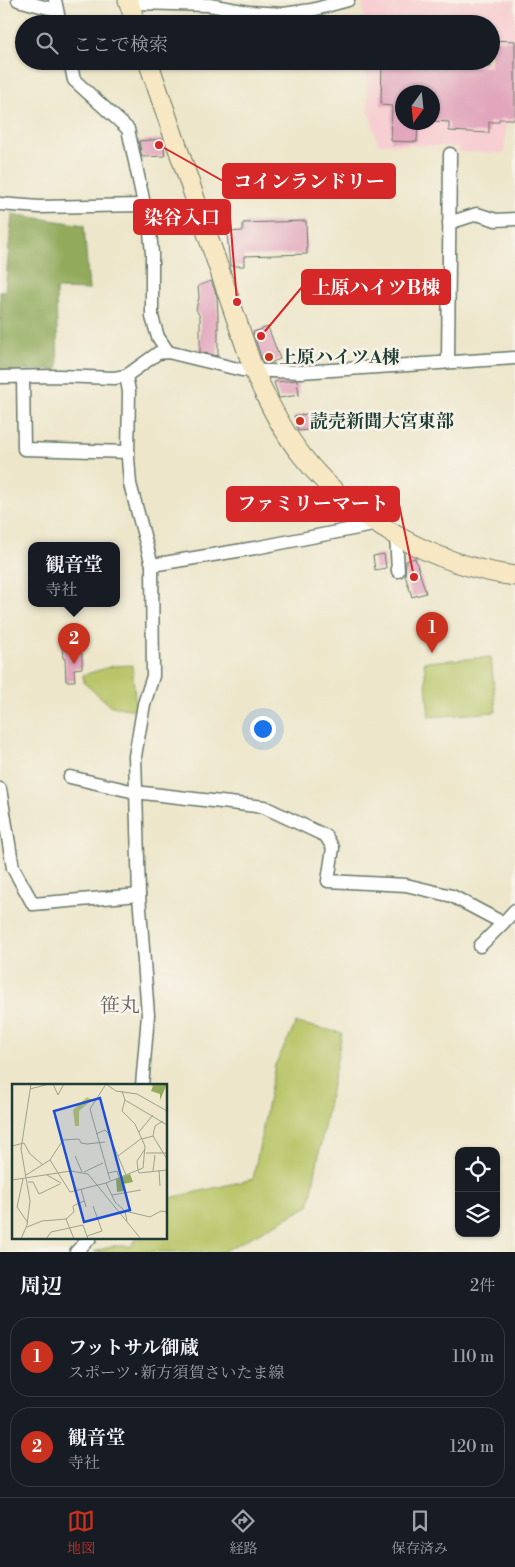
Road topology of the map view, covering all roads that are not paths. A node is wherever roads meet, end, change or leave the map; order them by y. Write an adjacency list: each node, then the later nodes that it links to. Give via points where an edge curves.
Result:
1 (18, 0): 4 (street)
2 (348, 0): 3 (street, via 283,14 209,5)
3 (129, 3): 5 (main road)
4 (56, 5)
5 (133, 15)
6 (72, 70): 10 (street, via 74,80 128,129 138,169)
7 (151, 70): 16 (main road)
8 (450, 154): 12 (street)
9 (0, 204): 10 (street, via 39,207)
10 (142, 205): 13 (street, via 152,254 152,317 158,337)
11 (515, 219): 12 (street, via 496,220 477,214)
12 (449, 223): 15 (street)
13 (168, 352): 16 (street); 18 (street, via 158,353)
14 (515, 358): 15 (street)
15 (448, 362): 16 (street, via 300,372)
16 (254, 371): 21 (main road, via 302,456 337,492)
17 (23, 376): 18 (street); 19 (street); 20 (street, via 24,449)
18 (126, 376): 20 (street, via 129,391)
19 (0, 377)
20 (128, 452): 23 (street, via 130,484)
21 (378, 524): 22 (main road); 23 (street)
22 (396, 535): 24 (street); 25 (main road, via 457,563)
23 (152, 565): 28 (street, via 153,676 144,704 135,756)
24 (398, 571)
25 (515, 576)
26 (70, 777): 28 (street)
27 (0, 789): 29 (street, via 13,868 33,904)
28 (135, 792): 29 (street); 31 (street, via 264,807 326,836 333,848 328,881 406,885 452,896)
29 (139, 895): 33 (street, via 148,1014)
30 (515, 910): 31 (street)
31 (503, 923): 32 (street)
32 (480, 946)
33 (142, 1084)
34 (88, 1240): 35 (street)
35 (76, 1252)

